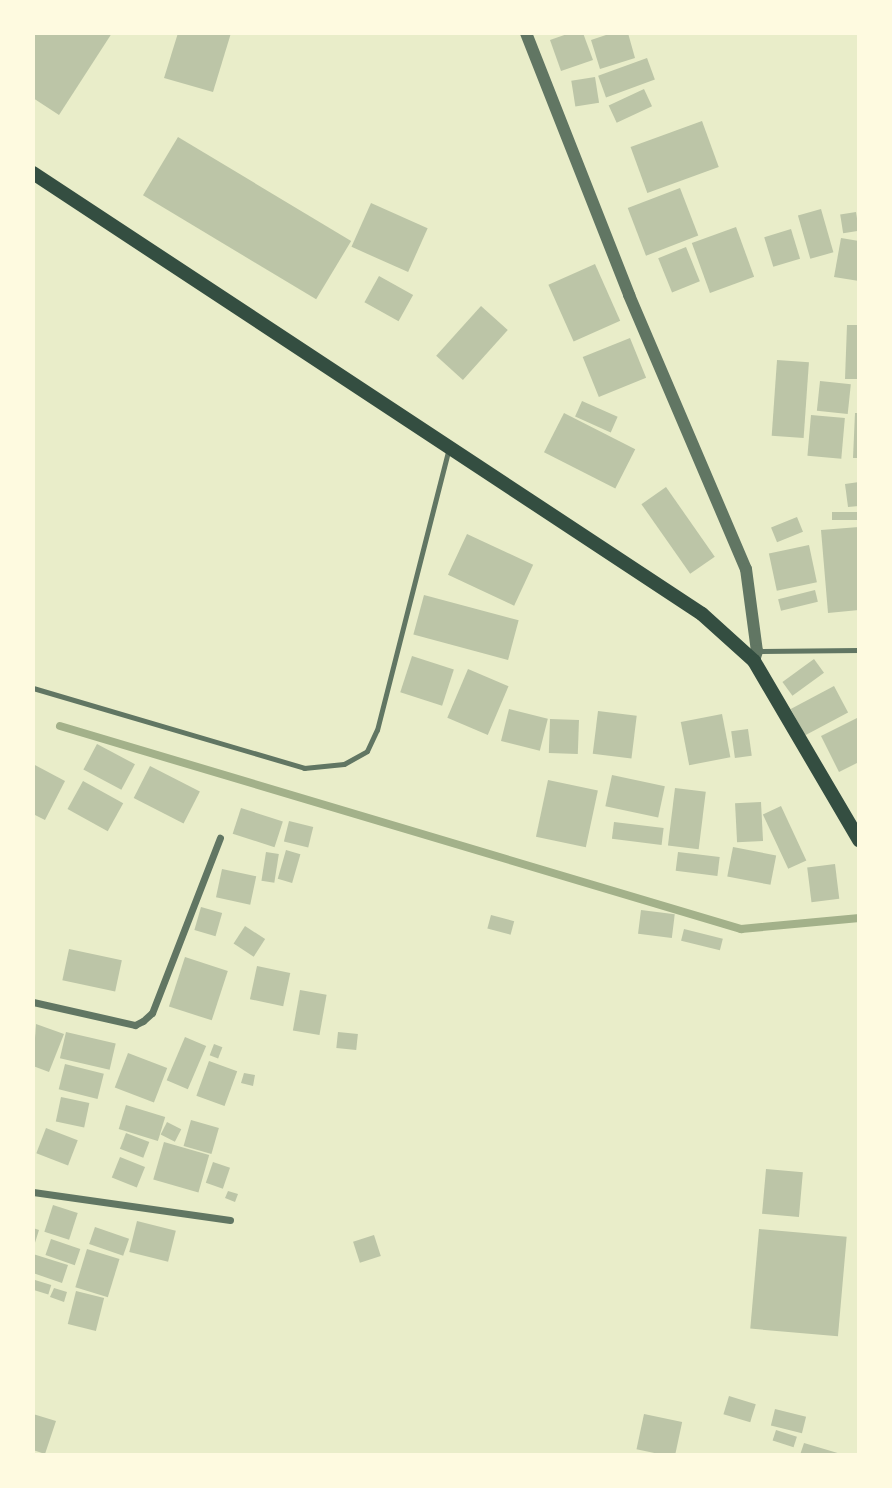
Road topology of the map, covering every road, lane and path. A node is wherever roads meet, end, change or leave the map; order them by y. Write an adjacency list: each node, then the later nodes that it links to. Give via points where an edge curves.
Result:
1 (526, 33): 5 (street, via 629,295 746,569)
2 (33, 173): 3 (main road)
3 (450, 445): 5 (main road, via 643,572); 6 (lane, via 387,693 367,751 344,764 304,768)
4 (859, 650): 5 (lane)
5 (755, 656): 8 (main road)
6 (33, 688)
7 (220, 838): 9 (street, via 152,1013 143,1021 135,1025)
8 (859, 840)
9 (33, 1002)
10 (33, 1192): 11 (street)
11 (230, 1220)

